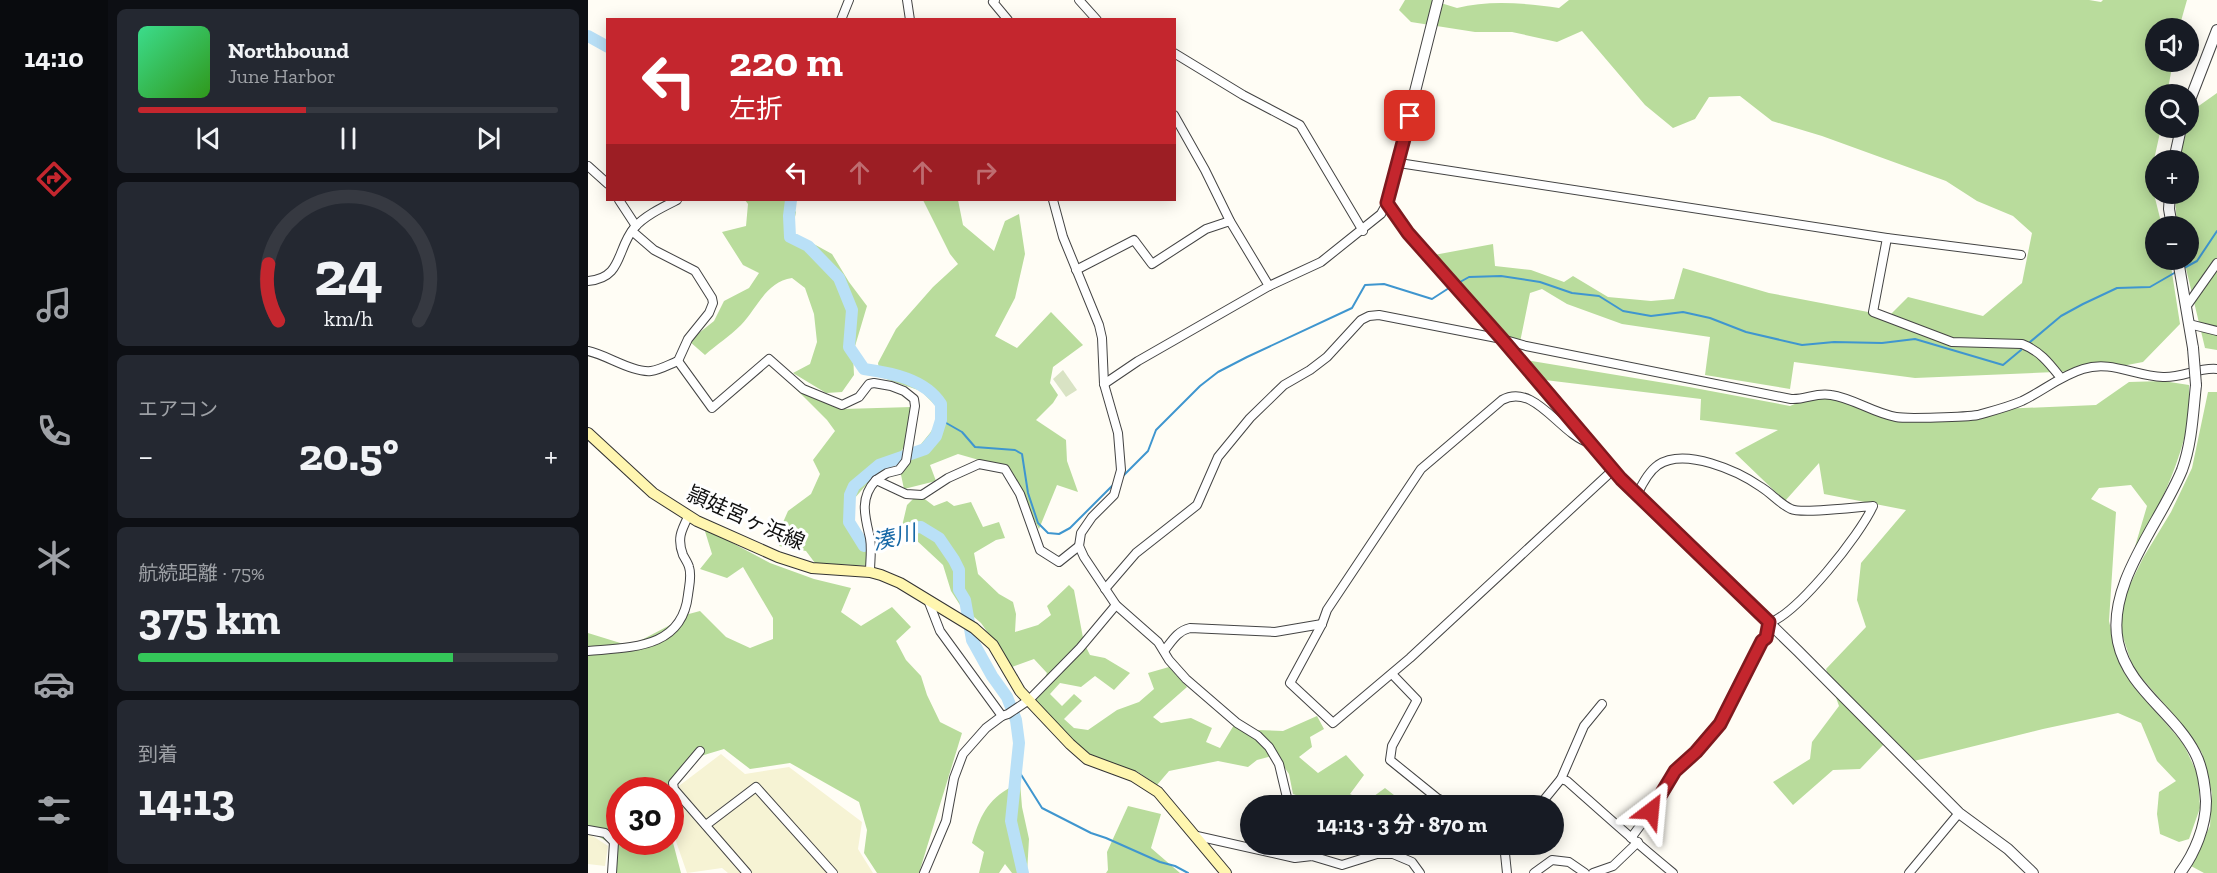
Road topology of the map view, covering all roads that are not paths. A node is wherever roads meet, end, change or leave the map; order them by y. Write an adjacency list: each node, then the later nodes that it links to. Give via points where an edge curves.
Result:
1 (849, 0): 6 (street)
2 (907, 0): 7 (street)
3 (995, 0): 8 (street)
4 (1080, 0): 9 (street)
5 (1438, 0): 14 (street)
6 (842, 18)
7 (910, 18)
8 (1006, 18)
9 (1095, 18)
10 (2217, 30): 12 (street)
11 (1176, 54): 23 (street, via 1300,125)
12 (2196, 84)
13 (1176, 119): 21 (street)
14 (1399, 163): 20 (street); 24 (street)
15 (588, 166): 16 (street)
16 (606, 182)
17 (620, 201): 22 (street)
18 (675, 201): 22 (street)
19 (1053, 201): 27 (street)
20 (1387, 203): 23 (street); 34 (street, via 1408,233)
21 (1230, 221): 27 (street, via 1206,229 1152,264 1134,240); 30 (street)
22 (634, 228): 29 (street, via 611,272 605,278); 36 (street, via 654,250 695,271 712,298 712,309 688,339)
23 (1363, 231): 30 (street, via 1321,262)
24 (1887, 238): 25 (street); 38 (street, via 1873,312 1952,342 2022,344 2044,357)
25 (2021, 255)
26 (2217, 263): 31 (street)
27 (1076, 270): 39 (street, via 1102,338)
28 (2179, 270): 31 (street)
29 (588, 281)
30 (1269, 286): 39 (street, via 1138,360)
31 (2186, 306): 32 (street)
32 (2189, 324): 33 (street); 84 (street, bridge, via 2196,385 2188,449 2165,506 2128,572 2116,620 2118,641 2137,684 2195,752 2205,784 2202,827)
33 (2217, 331)
34 (1502, 339): 38 (street, via 1791,399 1802,400 1820,393 1833,395 1896,417 1978,415 2021,401); 41 (street); 48 (street, via 1379,315 1361,320 1327,357 1284,385 1250,418 1218,457 1197,505 1136,553)
35 (588, 351): 36 (street, via 639,370 651,371)
36 (678, 361): 43 (street, via 712,408 770,359 803,389 842,405 860,396 869,384 904,391 914,399 915,406 906,461 899,470)
37 (2217, 369): 38 (street, via 2165,377 2105,365)
38 (2061, 378)
39 (1104, 384): 46 (street, via 1118,433 1120,474 1114,495 1086,525)
40 (588, 433): 45 (main road, 頴娃宮ヶ浜線, via 653,493)
41 (1590, 443): 42 (street); 52 (street, via 1558,423 1543,406 1511,395 1503,400 1421,469 1327,610)
42 (1613, 470): 44 (street); 55 (street)
43 (876, 480): 46 (street, via 906,494 922,495 979,464 1005,469 1020,494 1040,550 1059,562); 47 (street, via 866,496)
44 (1636, 495): 51 (street); 51 (street, via 1659,465 1693,460 1719,464 1736,472 1791,509 1873,506 1814,588 1778,620)
45 (688, 517): 47 (main road, 頴娃宮ヶ浜線, via 812,568); 53 (street, via 678,541 690,579 683,617 671,631 643,646)
46 (1079, 546): 48 (street)
47 (870, 572): 49 (main road, 頴娃宮ヶ浜線, via 900,583)
48 (1105, 589): 50 (street)
49 (928, 600): 56 (main road, 頴娃宮ヶ浜線, via 983,634); 58 (street, via 944,636)
50 (1116, 605): 54 (street); 56 (street)
51 (1769, 622): 64 (street); 68 (street, via 1766,638 1720,724 1675,771)
52 (1322, 624): 54 (street, via 1275,632 1190,628 1182,630); 55 (street, via 1290,682 1333,723)
53 (588, 651)
54 (1164, 651): 61 (street, via 1186,679 1269,747 1279,764)
55 (1392, 674): 62 (street, via 1417,700 1392,746 1390,760)
56 (1029, 700): 58 (street); 67 (main road, 頴娃宮ヶ浜線, via 1087,759 1133,776 1158,792)
57 (1602, 704): 60 (street, via 1584,726)
58 (1005, 715): 74 (street, via 986,728 963,754 946,820)
59 (699, 751): 65 (street, via 673,783)
60 (1561, 779): 63 (street); 68 (street)
61 (1286, 795)
62 (1433, 795)
63 (1548, 795)
64 (1959, 813): 82 (street); 83 (street)
65 (706, 825): 72 (street); 73 (street, via 756,787)
66 (588, 830): 71 (street, via 605,833 614,842)
67 (1197, 836): 70 (street, via 1295,858); 75 (main road, 頴娃宮ヶ浜線)
68 (1635, 840): 80 (street, via 1613,866); 81 (street)
69 (1505, 855): 77 (street)
70 (1312, 856): 76 (street, via 1342,865 1377,854 1394,854 1412,862)
71 (612, 873)
72 (747, 873)
73 (833, 873)
74 (924, 873)
75 (1226, 873)
76 (1420, 873)
77 (1507, 873)
78 (1534, 873): 79 (street, via 1552,860 1569,862)
79 (1585, 873)
80 (1593, 873)
81 (1674, 873)
82 (1909, 873)
83 (2033, 873)
84 (2180, 873)

